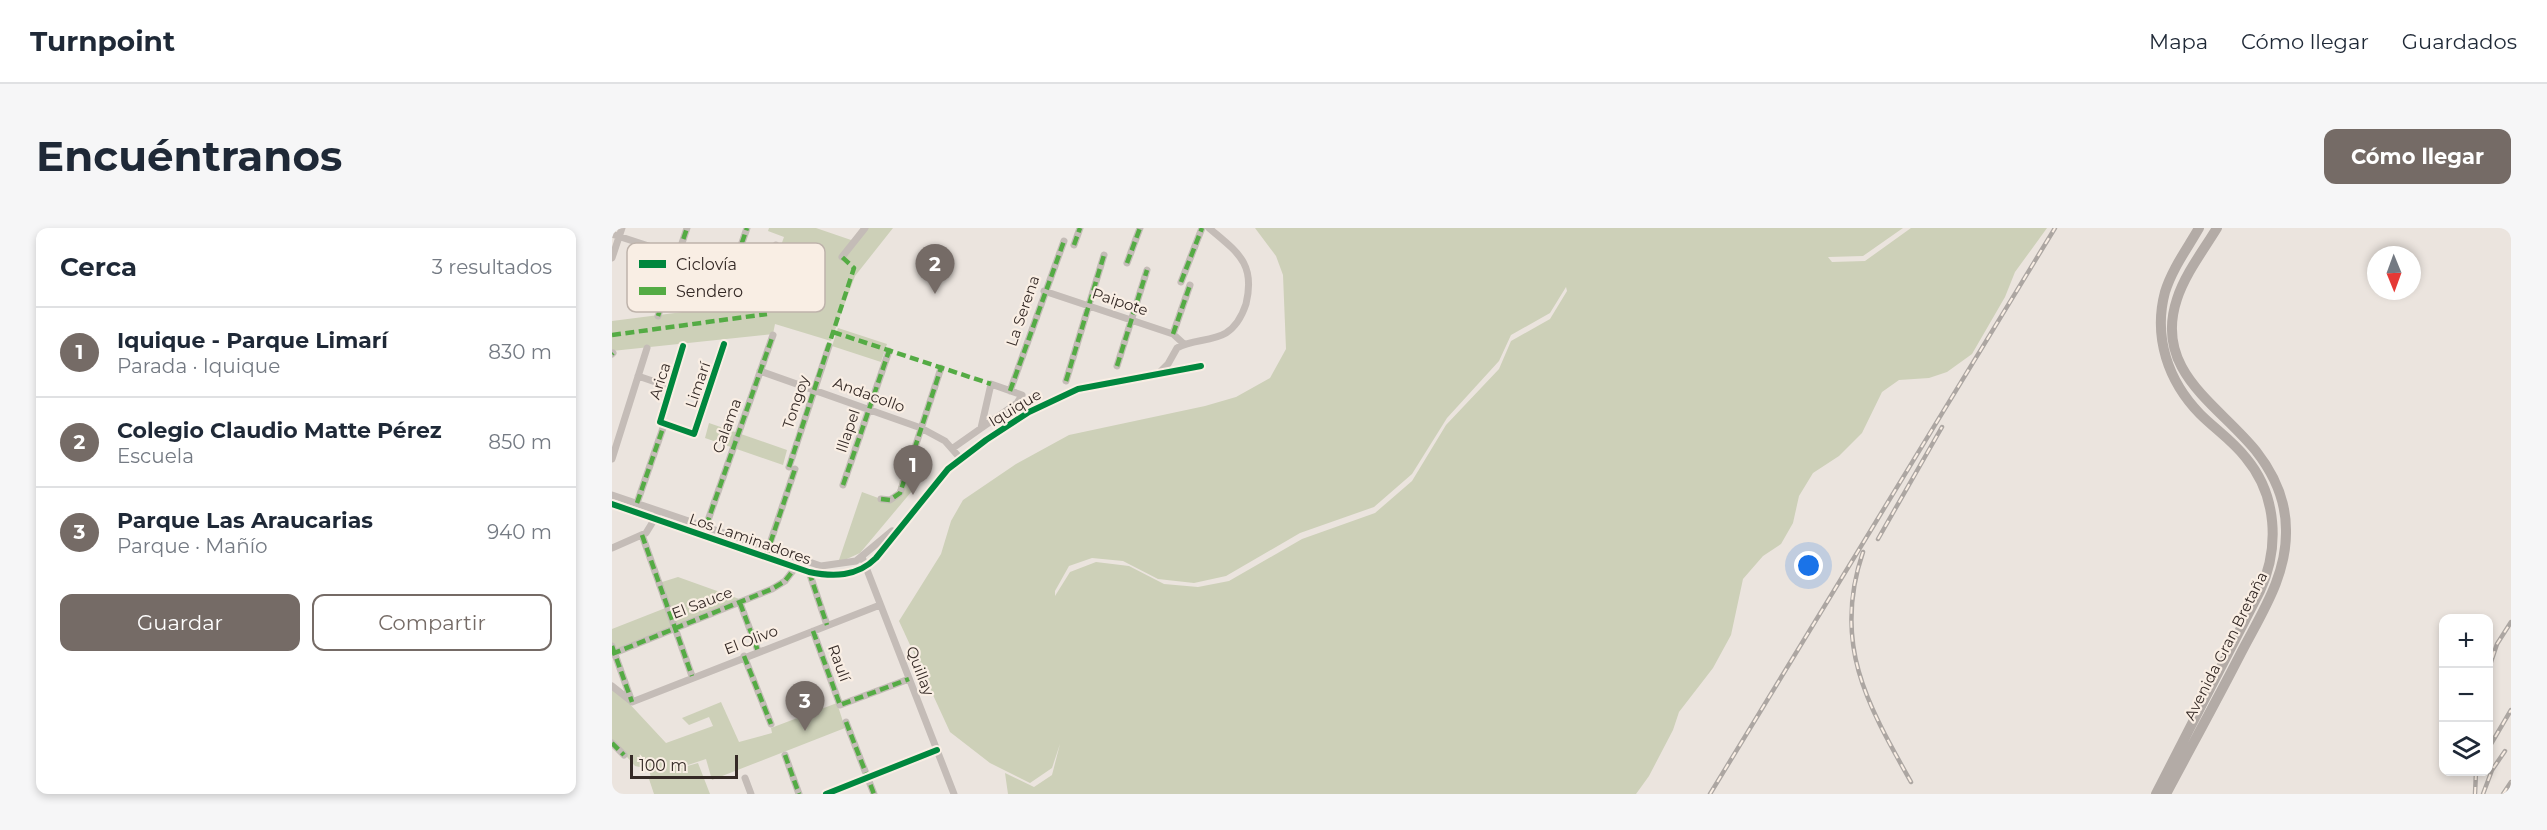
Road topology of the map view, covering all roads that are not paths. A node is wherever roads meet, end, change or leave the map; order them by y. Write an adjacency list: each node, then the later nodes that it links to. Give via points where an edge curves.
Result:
1 (622, 228): 11 (street)
2 (687, 228): 14 (street)
3 (747, 228): 15 (street)
4 (865, 228): 18 (street)
5 (1080, 228): 16 (street)
6 (1140, 228): 20 (street)
7 (1202, 228): 22 (street)
8 (1209, 228): 32 (street, via 1243,261 1250,285 1242,315 1232,329 1212,339)
9 (2199, 228): 96 (main road, Avenida Gran Bretaña, via 2174,269 2165,294 2161,323 2164,351 2184,396 2245,456 2260,479 2271,510 2273,546 2264,583)
10 (2217, 228): 97 (main road, Avenida Gran Bretaña, via 2177,299 2172,322 2175,348 2195,389 2249,443 2269,470 2284,509 2285,550 2274,588)
11 (616, 235): 13 (street); 19 (street)
12 (1064, 241): 24 (street, La Serena)
13 (640, 243)
14 (682, 243)
15 (742, 243)
16 (1074, 245)
17 (1104, 255): 25 (street)
18 (842, 257)
19 (612, 258)
20 (1126, 263)
21 (1147, 270): 28 (street)
22 (1181, 282)
23 (1190, 285): 29 (street)
24 (1044, 291): 25 (street, Paipote); 46 (street, La Serena)
25 (1089, 306): 28 (street, Paipote); 43 (street)
26 (659, 312): 27 (street)
27 (658, 316)
28 (1132, 320): 29 (street, Paipote); 37 (street)
29 (1173, 334): 32 (street, Paipote)
30 (773, 335): 40 (street, Calama)
31 (724, 344): 48 (street, Limarí, via 694,434)
32 (1184, 345): 42 (street, via 1177,348)
33 (683, 346): 44 (street, Arica)
34 (829, 346): 45 (street, Tongoy)
35 (647, 348): 41 (street)
36 (889, 351): 47 (street, Illapel)
37 (1117, 366)
38 (1201, 366): 42 (street, Iquique)
39 (941, 368): 49 (street)
40 (760, 372): 45 (street, Andacollo); 62 (street, Calama)
41 (638, 376): 44 (street); 53 (street)
42 (1155, 376): 52 (street, Iquique, via 1100,384 1054,399 1002,428)
43 (1066, 381)
44 (670, 387): 48 (street, Arica)
45 (814, 390): 47 (street, Andacollo); 65 (street, Tongoy)
46 (1010, 391): 50 (street, via 991,384); 50 (street, La Serena, via 1022,396 1021,399)
47 (870, 410): 49 (street, Andacollo); 54 (street, Illapel)
48 (663, 424): 57 (street, Arica)
49 (921, 428): 51 (street, Andacollo); 56 (street, via 898,496)
50 (981, 428): 51 (street)
51 (953, 448): 52 (street, Andacollo)
52 (960, 458): 60 (street, Iquique)
53 (612, 459)
54 (843, 485)
55 (612, 495): 57 (street, Los Laminadores)
56 (881, 499)
57 (637, 503): 59 (street, Los Laminadores)
58 (612, 504): 61 (street, Los Laminadores)
59 (662, 512): 61 (street); 62 (street, Los Laminadores)
60 (907, 517): 67 (street, Los Laminadores); 68 (street)
61 (655, 519): 63 (street); 66 (street, Los Laminadores)
62 (706, 526): 65 (street, Los Laminadores)
63 (642, 535): 64 (street); 74 (street)
64 (612, 548)
65 (769, 548): 66 (street, Tongoy); 67 (street, Los Laminadores, via 821,566 845,564)
66 (766, 556): 69 (street, Los Laminadores)
67 (862, 557): 68 (street, Quillay)
68 (865, 567): 70 (street, Los Laminadores, via 839,575); 72 (street, Quillay)
69 (795, 568): 70 (street, Los Laminadores); 71 (street, El Sauce, via 782,584)
70 (809, 572): 73 (street, Raulí)
71 (740, 603): 74 (street, El Sauce); 77 (street)
72 (880, 605): 73 (street, El Olivo); 80 (street, Quillay)
73 (827, 625): 75 (street, El Olivo)
74 (676, 628): 76 (street, El Sauce); 79 (street)
75 (813, 631): 77 (street, El Olivo); 80 (street, Raulí, via 840,705)
76 (613, 651): 82 (street)
77 (758, 651): 78 (street, El Olivo)
78 (744, 656): 79 (street, El Olivo); 84 (street)
79 (692, 676): 82 (street, El Olivo)
80 (909, 679): 86 (street, Quillay)
81 (612, 686): 82 (street)
82 (632, 702)
83 (846, 722): 90 (street)
84 (771, 724)
85 (612, 743): 87 (street)
86 (937, 750): 90 (street); 95 (street, Quillay)
87 (624, 755)
88 (785, 755): 92 (street)
89 (745, 778): 91 (street)
90 (868, 778): 93 (street); 94 (street)
91 (751, 794)
92 (799, 794)
93 (826, 794)
94 (874, 794)
95 (954, 794)
96 (2156, 794)
97 (2166, 794)

